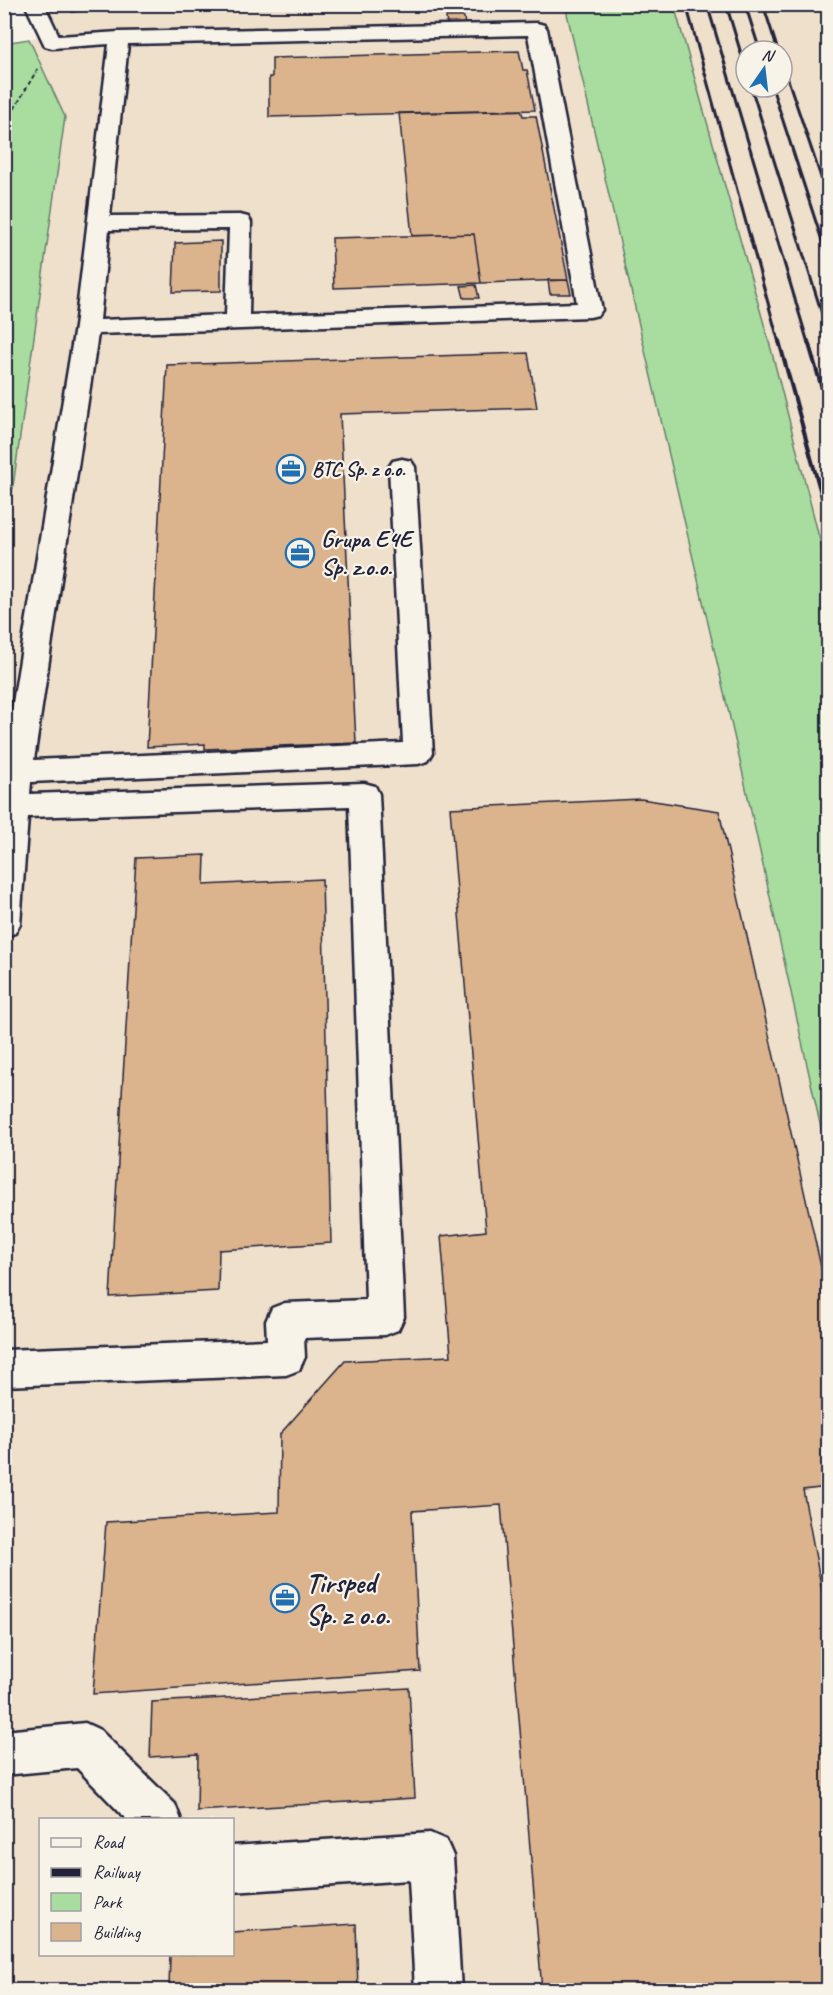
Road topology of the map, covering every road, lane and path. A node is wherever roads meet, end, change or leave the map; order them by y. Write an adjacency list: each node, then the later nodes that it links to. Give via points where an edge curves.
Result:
1 (34, 4): 3 (street)
2 (119, 38): 3 (street); 5 (street); 6 (street, via 537,29 590,310)
3 (52, 42): 4 (path)
4 (4, 127)
5 (98, 224): 6 (street, via 240,222); 7 (street)
6 (237, 322): 7 (street)
7 (87, 327): 9 (street)
8 (402, 466): 9 (street, via 418,753)
9 (17, 772): 10 (street)
10 (14, 806): 11 (street); 12 (street, via 364,794 385,1317 285,1321 286,1357)
11 (4, 924)
12 (4, 1368)
13 (4, 1753): 14 (street, via 85,1745)
14 (157, 1818)
15 (234, 1869): 16 (street, via 430,1856)
16 (438, 1990)

